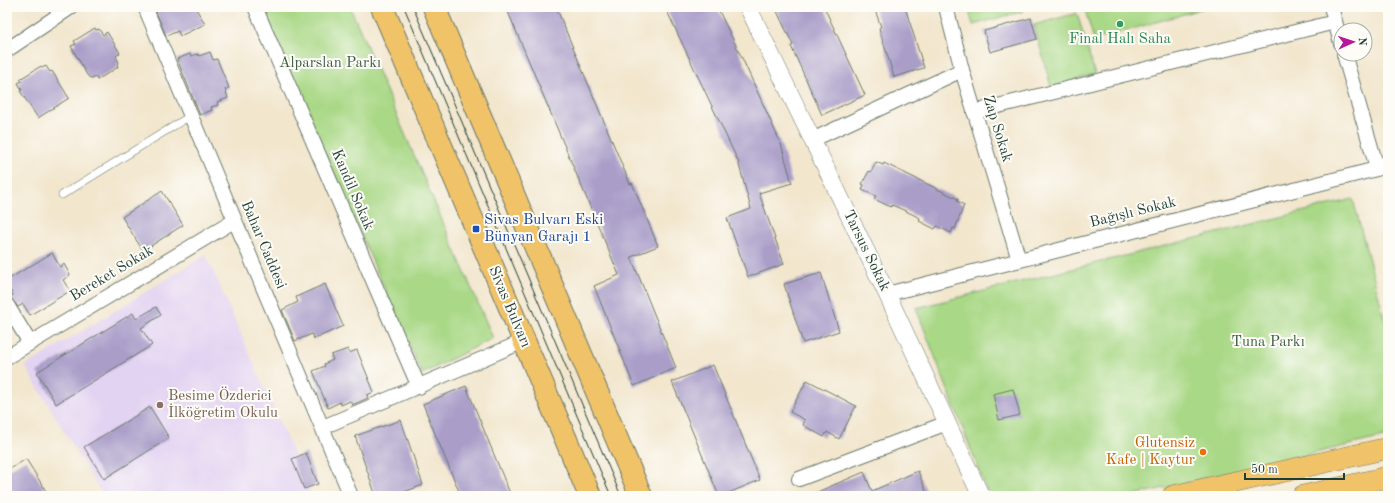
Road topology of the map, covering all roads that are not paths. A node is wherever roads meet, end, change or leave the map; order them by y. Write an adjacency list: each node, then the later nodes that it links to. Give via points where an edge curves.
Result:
1 (71, 7): 11 (street)
2 (145, 7): 15 (street, Bahar Caddesi)
3 (255, 7): 26 (street, Kandil Sokak)
4 (382, 7): 23 (highway, Sivas Bulvarı)
5 (434, 7): 35 (highway)
6 (748, 7): 16 (street, Tarsus Sokak)
7 (946, 7): 13 (street, Zap Sokak)
8 (1331, 7): 10 (street)
9 (1333, 22): 14 (street)
10 (1335, 22)
11 (7, 50)
12 (1347, 62): 17 (street)
13 (962, 70): 14 (street, Zap Sokak); 16 (street)
14 (974, 112): 20 (street, Zap Sokak)
15 (190, 116): 18 (lane); 19 (street, Bahar Caddesi)
16 (812, 140): 21 (street, Tarsus Sokak)
17 (1383, 167): 20 (street, Bağışlı Sokak)
18 (62, 195)
19 (234, 221): 24 (street, Bereket Sokak); 28 (street, Bahar Caddesi)
20 (1019, 260): 21 (street, Bağışlı Sokak)
21 (887, 294): 27 (street, Tarsus Sokak)
22 (7, 305): 24 (street)
23 (524, 341): 26 (street); 34 (highway, Sivas Bulvarı)
24 (30, 343): 25 (street, Bereket Sokak)
25 (7, 357)
26 (419, 387): 28 (street)
27 (947, 423): 31 (street); 36 (street, Tarsus Sokak)
28 (323, 427): 33 (street, Bahar Caddesi)
29 (1388, 448): 37 (main road)
30 (1388, 477): 32 (main road)
31 (799, 479)
32 (1353, 491): 38 (main road)
33 (351, 496)
34 (590, 496)
35 (640, 496)
36 (981, 496)
37 (1173, 496)
38 (1303, 496)

